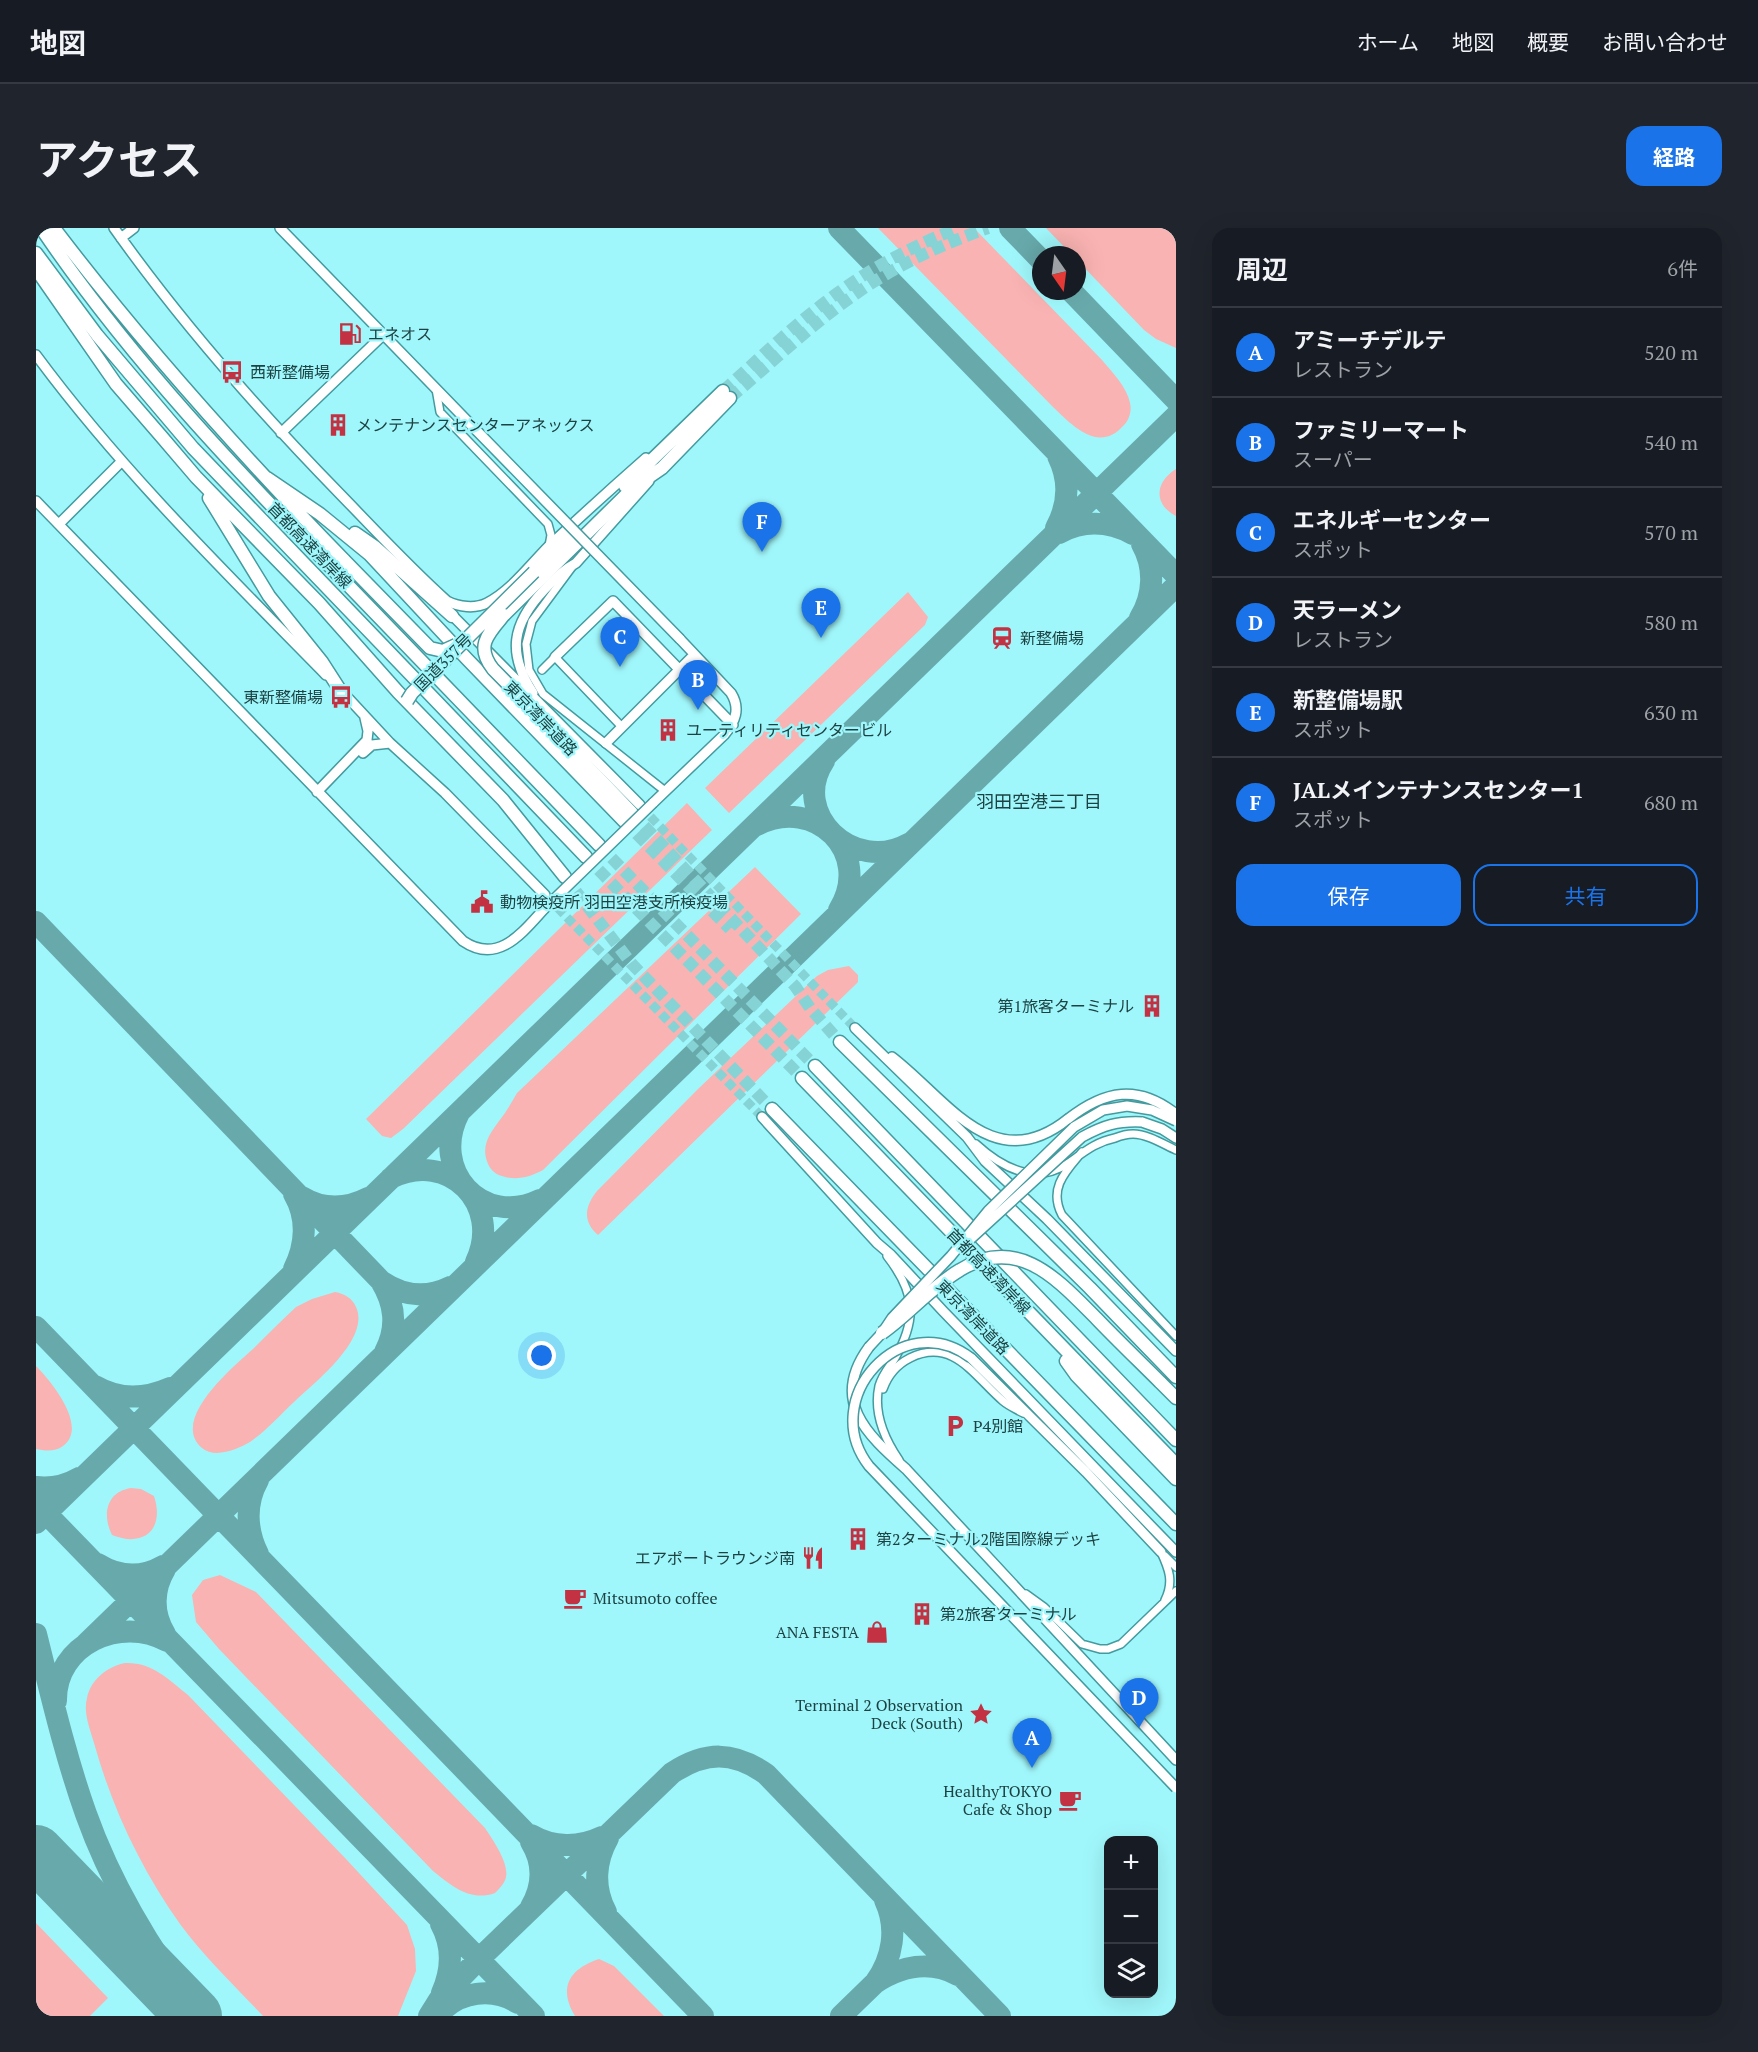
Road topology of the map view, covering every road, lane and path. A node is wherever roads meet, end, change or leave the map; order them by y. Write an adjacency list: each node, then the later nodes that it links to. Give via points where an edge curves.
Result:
1 (41, 228): 43 (highway, 首都高速湾岸線, via 132,351 210,441)
2 (54, 228): 17 (highway, via 176,377)
3 (114, 228): 6 (street)
4 (134, 228): 6 (street)
5 (280, 228): 9 (street)
6 (121, 238): 13 (street, via 229,375)
7 (36, 253): 44 (highway, 首都高速湾岸線, via 97,335 200,456)
8 (36, 269): 16 (highway, via 116,384)
9 (383, 335): 11 (street); 13 (street)
10 (36, 355): 14 (street)
11 (436, 389): 21 (street, via 440,412 548,524); 28 (street, bridge)
12 (700, 412): 15 (highway, 国道357号, via 726,394); 21 (street); 24 (highway, 国道357号)
13 (281, 433): 23 (street)
14 (123, 461): 20 (street); 32 (street)
15 (662, 468): 22 (street); 24 (highway, 国道357号, via 633,488)
16 (196, 477): 32 (highway, via 269,596); 33 (highway)
17 (267, 478): 19 (highway); 27 (highway, bridge, via 430,648 448,650)
18 (36, 501): 20 (street)
19 (320, 514): 26 (highway, via 375,547); 42 (highway, via 369,554 467,659)
20 (59, 524): 41 (street)
21 (549, 546): 23 (street, via 500,595 474,607 447,601)
22 (576, 563): 34 (street, via 564,569 526,610 518,631 517,661); 39 (street, via 532,621 526,656 543,694)
23 (408, 564): 26 (street)
24 (538, 575): 25 (highway, 国道357号); 27 (highway, 国道357号, bridge)
25 (504, 615): 33 (highway, 国道357号, bridge); 42 (highway, 東京湾岸道路, bridge, via 485,641 486,658 493,669)
26 (452, 616): 34 (street)
27 (476, 628): 33 (highway, 国道357号, bridge)
28 (694, 655): 30 (street); 36 (street, via 735,700)
29 (555, 657): 30 (street, via 613,601); 31 (street); 37 (street)
30 (681, 669): 36 (street); 37 (street)
31 (542, 670)
32 (340, 690): 35 (street)
33 (407, 702): 45 (highway, via 503,800)
34 (542, 705): 42 (street)
35 (362, 713): 38 (street); 41 (street, via 368,740)
36 (733, 725): 40 (street)
37 (622, 727): 39 (street)
38 (390, 743): 41 (street, via 372,745); 46 (street)
39 (606, 743): 40 (street)
40 (665, 791): 41 (street, bridge, via 507,945 487,950 463,941)
41 (319, 793)
42 (632, 813)
43 (599, 845)
44 (586, 857)
45 (566, 877)
46 (545, 895)
47 (855, 1028): 48 (street)
48 (864, 1036): 53 (street, bridge, via 966,1124 1007,1141 1049,1133 1096,1100 1131,1094 1155,1100); 55 (street)
49 (840, 1042): 65 (highway)
50 (815, 1066): 69 (highway, 首都高速湾岸線)
51 (802, 1078): 61 (highway, 首都高速湾岸線)
52 (767, 1113): 59 (street); 73 (highway, 東京湾岸道路)
53 (1176, 1114)
54 (1176, 1121): 60 (street, bridge, via 1152,1110 1127,1106 1103,1110 1084,1120 988,1211)
55 (967, 1137): 58 (street, via 992,1158 1018,1172 1057,1169); 64 (street, via 986,1161)
56 (1176, 1138): 60 (street, bridge, via 1142,1122 1103,1125 1082,1137)
57 (1176, 1150): 58 (street, via 1133,1134 1106,1140)
58 (1082, 1152): 63 (street, via 1059,1180 1059,1209)
59 (876, 1243): 67 (street, via 905,1285 910,1321 907,1335 881,1380); 75 (street)
60 (951, 1256): 62 (street, bridge)
61 (1039, 1323): 70 (highway, 首都高速湾岸線); 72 (highway, via 1076,1375)
62 (882, 1333): 66 (highway, bridge, via 965,1267 996,1258 1023,1261 1056,1278); 71 (street, bridge, via 856,1367 854,1407 878,1444)
63 (1176, 1336)
64 (1176, 1351)
65 (1176, 1377)
66 (1176, 1398)
67 (879, 1400): 68 (street, via 897,1366 919,1354 939,1352 957,1358 1005,1403); 71 (street, via 884,1434)
68 (1029, 1417): 74 (street); 81 (street, bridge, via 971,1358 950,1345 928,1341 906,1346 868,1376 855,1400 852,1425 857,1448 869,1466)
69 (1176, 1440)
70 (1176, 1464)
71 (906, 1469): 77 (street)
72 (1176, 1479)
73 (1176, 1524)
74 (1161, 1552): 76 (street); 79 (street, via 1171,1579)
75 (1176, 1552)
76 (1176, 1567)
77 (1014, 1585): 79 (street, via 1044,1607 1082,1644 1100,1649 1121,1644); 80 (street)
78 (1176, 1591): 79 (street)
79 (1163, 1604)
80 (1176, 1760)
81 (1176, 1788)

